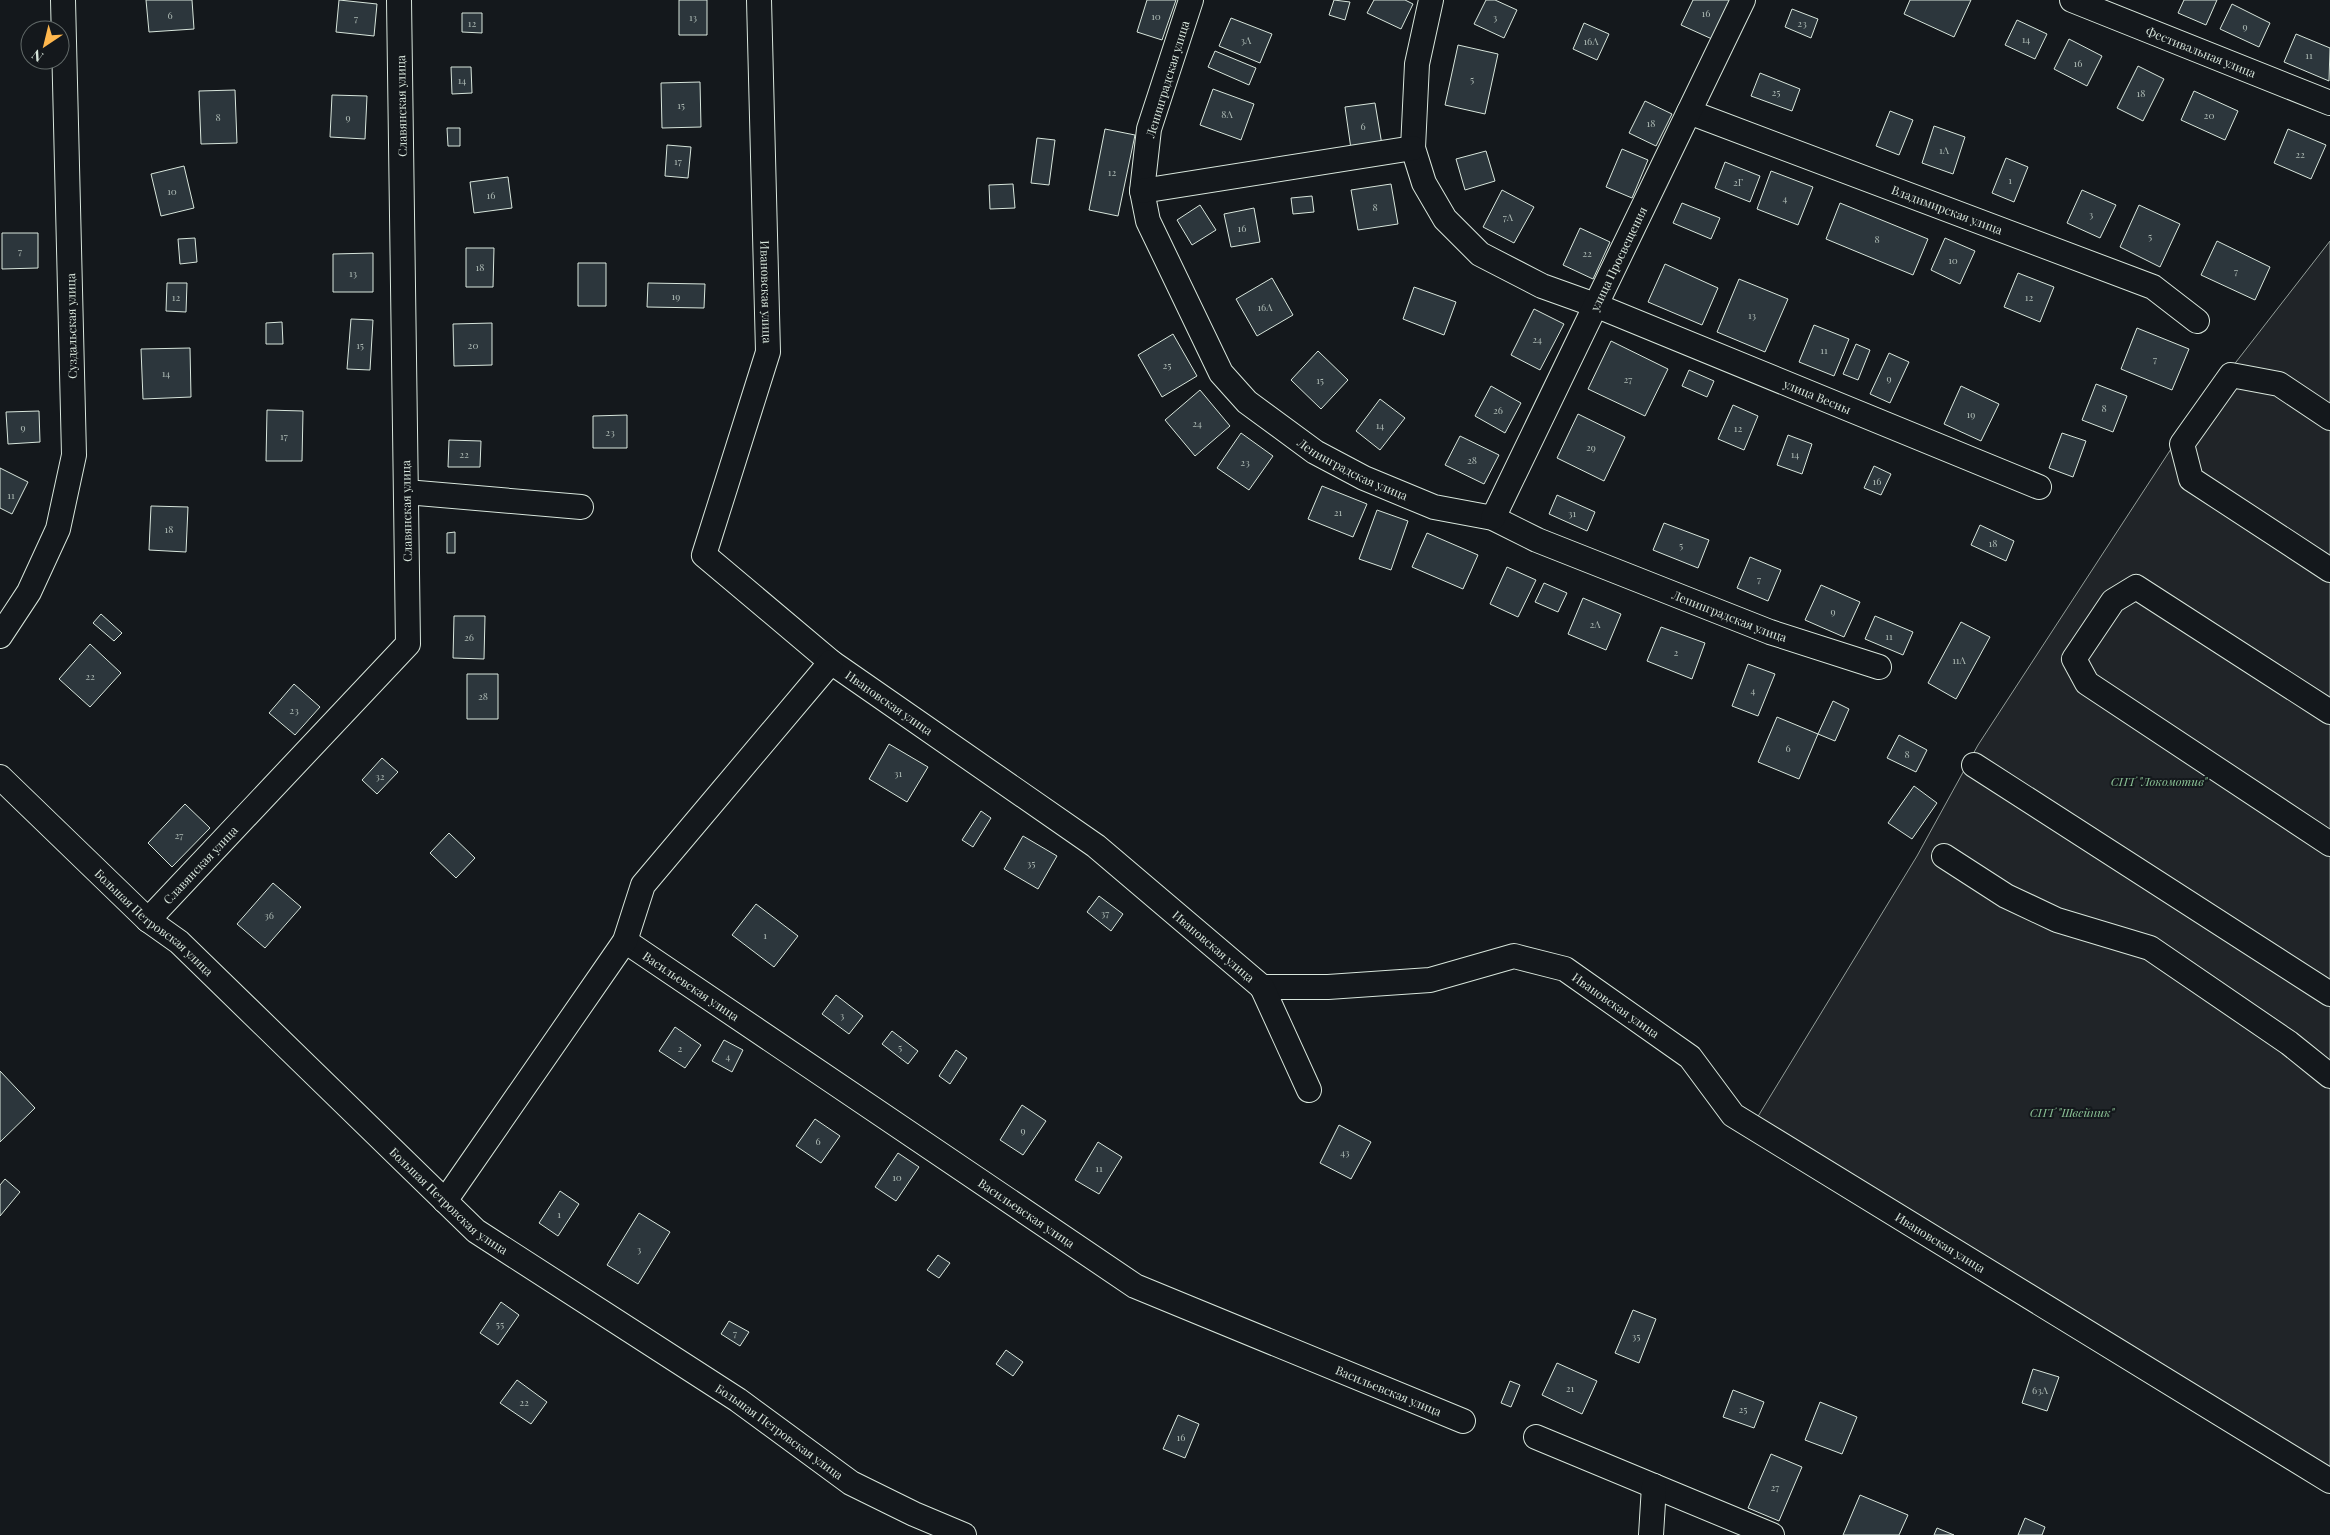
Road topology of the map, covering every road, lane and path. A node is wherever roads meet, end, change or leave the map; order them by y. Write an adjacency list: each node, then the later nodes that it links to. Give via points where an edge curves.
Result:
1 (63, 0): 20 (street, Суздальская улица, via 74,455 58,529 29,592)
2 (399, 0): 16 (street, Славянская улица)
3 (759, 0): 21 (street, Ивановская улица, via 768,352 704,555)
4 (1191, 0): 11 (street, Ленинградская улица, via 1149,129)
5 (1431, 0): 10 (street, via 1417,64)
6 (1743, 0): 9 (street, улица Просвещения)
7 (2072, 0): 8 (street, Фестивальная улица)
8 (2330, 103)
9 (1689, 112): 12 (street, улица Просвещения); 13 (street, Владимирская улица, via 2153,287)
10 (1413, 148): 11 (street); 12 (street, улица Весны, via 1424,183 1445,219 1480,254 1542,286)
11 (1142, 191): 18 (street, Ленинградская улица, via 1148,221 1221,374 1247,402 1315,452 1364,478 1434,507)
12 (1596, 305): 15 (street, улица Весны); 18 (street, улица Просвещения)
13 (2196, 322)
14 (2330, 418): 19 (street, via 2279,384 2231,374 2182,444 2191,480)
15 (2039, 487)
16 (406, 492): 17 (street); 28 (street, Славянская улица, via 408,644)
17 (581, 508)
18 (1493, 518): 22 (street, Ленинградская улица, via 1537,540 1770,632)
19 (2330, 570)
20 (0, 636)
21 (831, 662): 29 (street, via 643,885); 30 (street, Ивановская улица, via 1096,846)
22 (1879, 667)
23 (2330, 712): 26 (street, via 2136,587 2114,600 2074,659 2087,683)
24 (1974, 765): 31 (street)
25 (0, 777): 28 (street, Большая Петровская улица)
26 (2330, 844)
27 (1944, 856): 32 (street, via 2006,896 2057,920 2150,948 2289,1043)
28 (148, 920): 34 (street, Большая Петровская улица, via 179,942)
29 (625, 941): 34 (street); 35 (street, Васильевская улица, via 1135,1286)
30 (1262, 987): 33 (street); 37 (street, Ивановская улица, via 1328,988 1430,980 1514,956 1565,969 1690,1057 1732,1115)
31 (2330, 994)
32 (2330, 1076)
33 (1310, 1090)
34 (445, 1201): 39 (street, Большая Петровская улица, via 476,1231 738,1400 851,1483)
35 (1463, 1420)
36 (1536, 1437): 38 (street)
37 (2330, 1481)
38 (1654, 1486): 40 (street); 41 (street)
39 (964, 1535)
40 (1651, 1535)
41 (1772, 1535)

